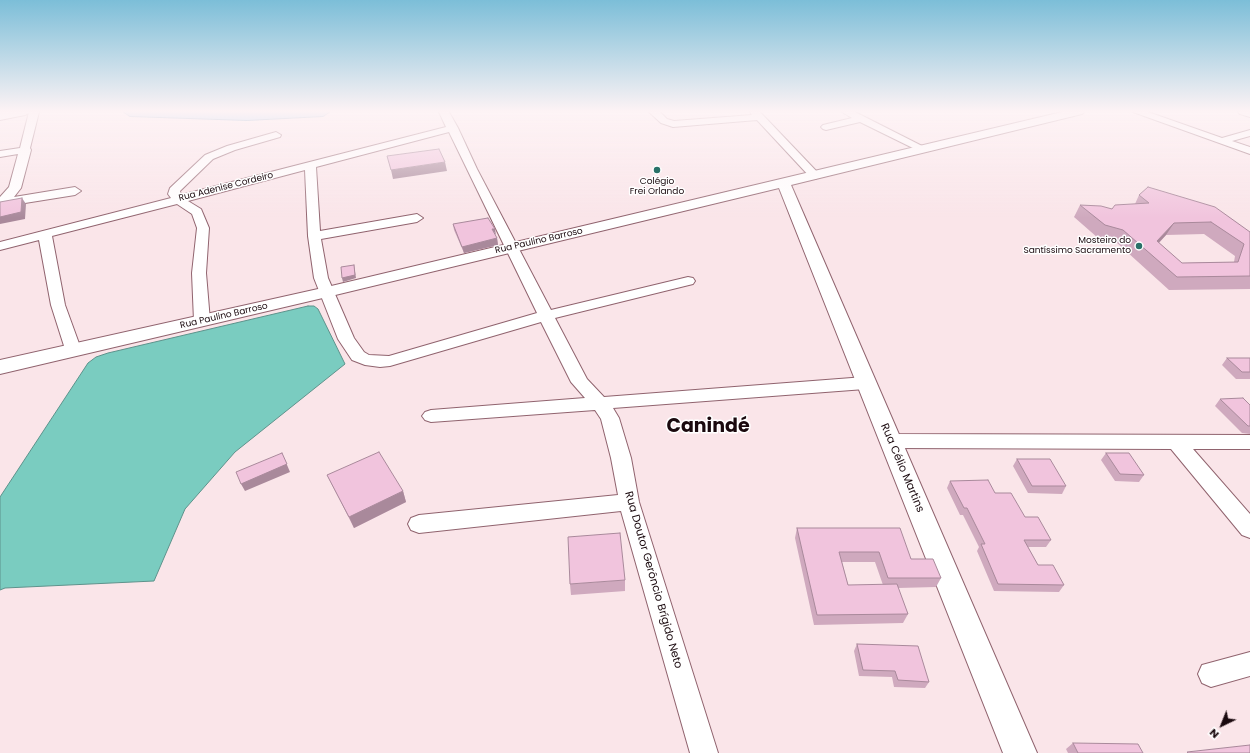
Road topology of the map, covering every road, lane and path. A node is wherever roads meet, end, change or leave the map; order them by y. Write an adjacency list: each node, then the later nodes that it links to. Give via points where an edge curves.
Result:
1 (235, 147): 16 (street, via 205,160 174,190)
2 (365, 147): 12 (street, Rua Adenise Cordeiro)
3 (461, 147): 22 (street, Rua Doutor Gerôncio Brígido Neto)
4 (788, 147): 13 (street)
5 (919, 147): 8 (street)
6 (930, 147): 8 (street, Rua Paulino Barroso)
7 (1239, 147): 10 (street)
8 (923, 149): 13 (street, Rua Paulino Barroso)
9 (26, 150): 11 (street); 17 (street, via 15,188 8,198)
10 (1250, 151)
11 (0, 154)
12 (310, 165): 16 (street, Rua Adenise Cordeiro); 20 (street)
13 (815, 176): 14 (street, Rua Paulino Barroso)
14 (784, 184): 22 (street, Rua Paulino Barroso); 29 (street, Rua Célio Martins)
15 (75, 191): 17 (street)
16 (178, 199): 19 (street, Rua Adenise Cordeiro); 26 (street, via 197,212 203,228 199,273)
17 (0, 203)
18 (417, 218): 20 (street)
19 (45, 234): 21 (street, Rua Adenise Cordeiro); 27 (street, via 58,305)
20 (314, 236): 24 (street)
21 (0, 246)
22 (512, 248): 24 (street, Rua Paulino Barroso); 25 (street, Rua Doutor Gerôncio Brígido Neto)
23 (688, 281): 25 (street)
24 (327, 292): 25 (street, via 346,340 358,356 372,362 390,361); 26 (street, Rua Paulino Barroso)
25 (547, 316): 30 (street, Rua Doutor Gerôncio Brígido Neto, via 580,382)
26 (202, 322): 27 (street, Rua Paulino Barroso)
27 (73, 350): 28 (street, Rua Paulino Barroso)
28 (0, 367)
29 (865, 383): 30 (street); 32 (street, Rua Célio Martins)
30 (601, 405): 31 (street); 35 (street, Rua Doutor Gerôncio Brígido Neto, via 610,418 617,438)
31 (431, 416)
32 (891, 441): 33 (street); 41 (street, Rua Célio Martins)
33 (1175, 441): 34 (street); 37 (street)
34 (1250, 442)
35 (629, 502): 36 (street); 40 (street, Rua Doutor Gerôncio Brígido Neto)
36 (419, 524)
37 (1250, 529)
38 (1250, 664): 39 (street)
39 (1211, 674)
40 (704, 753)
41 (1020, 753)

